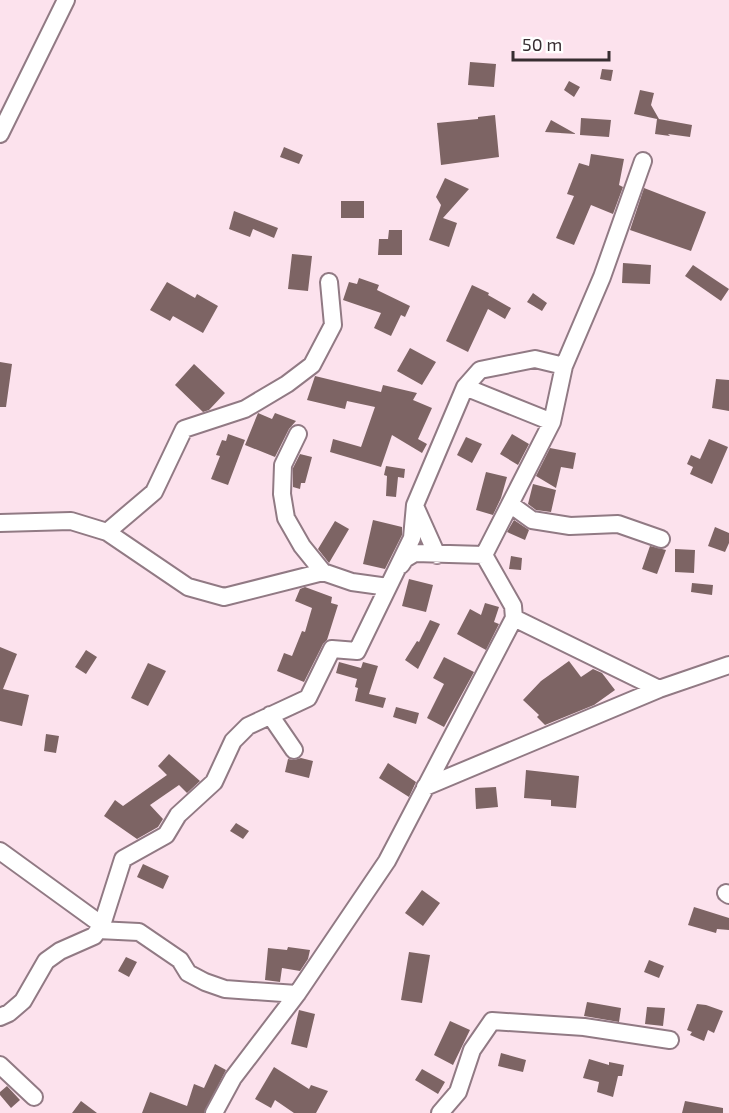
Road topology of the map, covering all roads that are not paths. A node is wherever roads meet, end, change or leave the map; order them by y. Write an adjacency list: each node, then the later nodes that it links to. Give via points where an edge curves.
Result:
1 (66, 0): 2 (street)
2 (0, 134)
3 (643, 161): 5 (street, via 602,277)
4 (329, 282): 12 (street, via 333,325 312,365 245,409 184,429 154,492)
5 (564, 366): 6 (street, via 535,358 480,370); 7 (street)
6 (465, 387): 7 (street); 10 (street)
7 (552, 422): 9 (street)
8 (298, 434): 16 (street, via 283,465 286,518)
9 (510, 504): 13 (street, via 532,520 570,526 618,524); 15 (street)
10 (415, 505): 14 (street); 17 (street, via 412,538)
11 (0, 523): 12 (street, via 71,522)
12 (107, 532): 16 (street, via 188,587 224,597)
13 (661, 539)
14 (437, 555): 15 (street); 17 (street, via 415,553 405,559)
15 (484, 555): 18 (street, via 513,606)
16 (323, 572): 17 (street, via 352,582)
17 (392, 580): 21 (street, via 357,651 332,649 308,698)
18 (514, 618): 20 (street); 23 (street)
19 (729, 665): 20 (street)
20 (659, 689): 23 (street)
21 (270, 715): 22 (street); 25 (street, via 248,726 233,741 213,782 178,815 166,835 123,859)
22 (294, 750)
23 (425, 788): 26 (street, via 387,861)
24 (0, 851): 25 (street)
25 (100, 927): 26 (street, via 140,932 180,960 188,973 205,982 225,988); 27 (street, via 94,936 46,961 23,1001)
26 (297, 994): 31 (street, via 233,1078)
27 (0, 1017)
28 (670, 1040): 32 (street, via 584,1026 492,1020 472,1050 458,1092)
29 (0, 1065): 30 (street)
30 (34, 1097)
31 (214, 1113)
32 (440, 1113)

